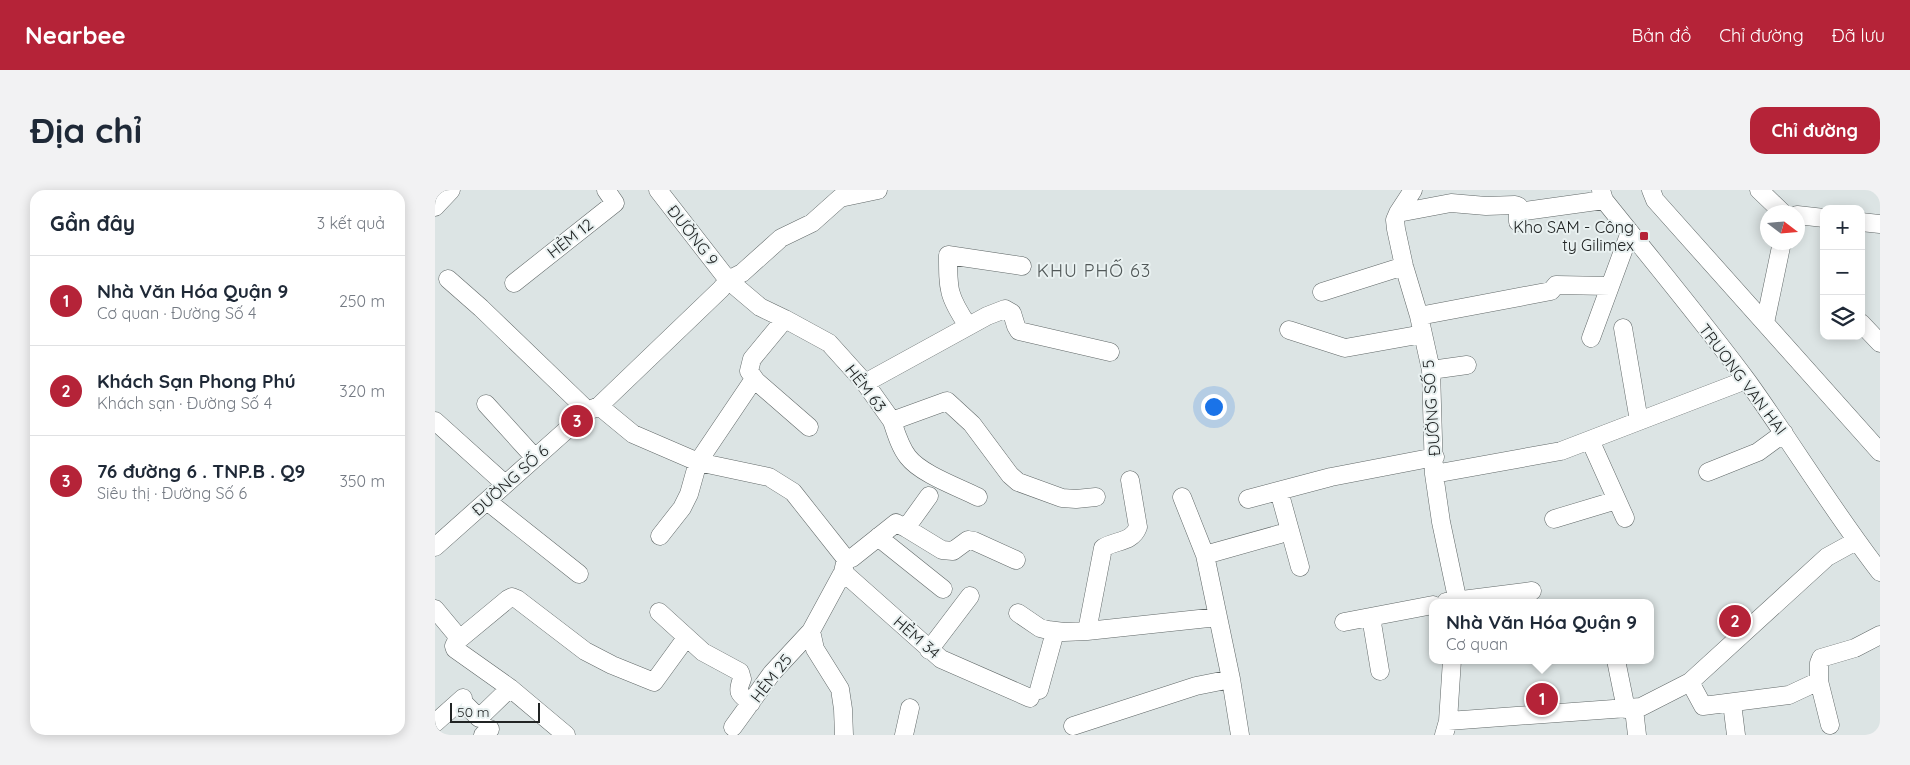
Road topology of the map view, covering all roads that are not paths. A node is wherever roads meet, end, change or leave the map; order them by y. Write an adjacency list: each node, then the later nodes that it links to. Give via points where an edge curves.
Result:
1 (451, 190): 10 (street)
2 (606, 190): 22 (street, HẺM 12, via 615,203)
3 (658, 190): 21 (street, ĐƯỜNG 9)
4 (878, 190): 21 (street, ĐƯỜNG SỐ 6, via 840,198 812,223 781,238 742,273)
5 (1413, 190): 11 (street)
6 (1651, 190): 27 (street, via 1655,200)
7 (1759, 190): 9 (street)
8 (1603, 195): 11 (street, via 1518,217 1517,205 1486,206 1462,202); 16 (street, TRUONG VAN HAI)
9 (1774, 205)
10 (435, 206)
11 (1398, 213): 19 (street, ĐƯỜNG SỐ 5, via 1396,229)
12 (1805, 216): 13 (street)
13 (1820, 218)
14 (1865, 222): 15 (street)
15 (1880, 224)
16 (1630, 232): 23 (street); 39 (street, TRUONG VAN HAI)
17 (1780, 250): 27 (street)
18 (1022, 266): 28 (street, via 948,254 948,286 954,306)
19 (1404, 266): 24 (street); 25 (street, ĐƯỜNG SỐ 5)
20 (447, 280): 42 (street)
21 (728, 280): 26 (street, HẺM 63, via 760,307); 42 (street, ĐƯỜNG SỐ 6)
22 (514, 282)
23 (1610, 286): 25 (street, via 1556,285 1551,291); 33 (street)
24 (1321, 292)
25 (1419, 316): 32 (street, ĐƯỜNG SỐ 5)
26 (785, 319): 38 (street, via 752,359 749,371); 40 (street, HẺM 63, via 829,343)
27 (1765, 323): 49 (street)
28 (968, 326): 35 (street, via 1007,309 1019,331); 40 (street)
29 (1865, 327): 34 (street)
30 (1623, 328): 45 (street)
31 (1289, 330): 32 (street, via 1345,348)
32 (1423, 334): 37 (street, ĐƯỜNG SỐ 5)
33 (1591, 338)
34 (1880, 343)
35 (1110, 352)
36 (1467, 365): 37 (street)
37 (1431, 370): 52 (street, ĐƯỜNG SỐ 5)
38 (754, 379): 46 (street); 51 (street)
39 (1746, 380): 45 (street); 47 (street, TRUONG VAN HAI)
40 (865, 383): 44 (street, HẺM 63)
41 (486, 404): 50 (street)
42 (593, 408): 50 (street, ĐƯỜNG SỐ 6); 51 (street, via 633,434)
43 (435, 421): 55 (street)
44 (891, 421): 58 (street, via 911,460 931,474); 59 (street, HẺM 63, via 947,402 972,424 1018,482 1062,498)
45 (1639, 421): 48 (street)
46 (809, 427)
47 (1784, 433): 53 (street, via 1758,452); 70 (street, TRUONG VAN HAI)
48 (1590, 440): 52 (street, via 1561,451); 62 (street)
49 (1880, 452)
50 (535, 458): 55 (street, ĐƯỜNG SỐ 6)
51 (698, 462): 68 (street, via 683,508); 74 (street, via 769,477 793,492)
52 (1435, 466): 56 (street, via 1331,477); 81 (street, ĐƯỜNG SỐ 5, via 1441,522 1456,593)
53 (1708, 472)
54 (1130, 480): 91 (street, via 1138,527 1130,538 1103,548)
55 (505, 484): 63 (street, ĐƯỜNG SỐ 6)
56 (1279, 491): 61 (street); 75 (street)
57 (929, 496): 66 (street)
58 (978, 497)
59 (1095, 497)
60 (1182, 498): 72 (street)
61 (1249, 499)
62 (1617, 500): 64 (street); 65 (street)
63 (487, 501): 71 (street, ĐƯỜNG SỐ 6); 77 (street)
64 (1625, 518)
65 (1554, 519)
66 (906, 528): 69 (street, via 896,523); 73 (street, via 942,550 953,551 969,540)
67 (1280, 534): 72 (street)
68 (660, 536)
69 (878, 537): 74 (street); 78 (street)
70 (1856, 541): 76 (street, TRUONG VAN HAI); 102 (street, via 1827,557)
71 (435, 547)
72 (1205, 555): 87 (street)
73 (1016, 560)
74 (845, 565): 90 (street); 96 (street, HẺM 34)
75 (1300, 567)
76 (1880, 572)
77 (579, 574)
78 (943, 589)
79 (1532, 591): 82 (street)
80 (970, 596): 96 (street)
81 (1453, 599)
82 (1473, 599)
83 (1429, 606): 88 (street)
84 (435, 609): 94 (street)
85 (659, 612): 95 (street)
86 (1018, 614): 92 (street, via 1040,628)
87 (1218, 617): 91 (street); 100 (street)
88 (1371, 617): 89 (street); 99 (street)
89 (1344, 622)
90 (811, 631): 104 (street, HẺM 25, via 772,673); 114 (street, via 815,649 840,689)
91 (1087, 631): 92 (street)
92 (1055, 632): 96 (street, HẺM 34, via 1034,694 941,659)
93 (1880, 635): 101 (street, via 1855,648 1821,658)
94 (460, 638): 95 (street, via 512,597 585,651 654,682); 103 (street, via 455,649)
95 (686, 638): 104 (street, via 709,656 740,672 739,694)
96 (929, 650)
97 (1452, 664): 112 (street)
98 (1617, 664): 107 (street)
99 (1380, 671)
100 (1231, 679): 110 (street, via 1196,686); 116 (street)
101 (1819, 680): 105 (street, via 1789,695); 109 (street)
102 (1690, 682): 105 (street, via 1703,706); 107 (street, via 1641,707)
103 (510, 688): 108 (street, via 479,718 462,699); 113 (street)
104 (751, 703): 111 (street, HẺM 25)
105 (1726, 704): 118 (street)
106 (910, 708): 115 (street)
107 (1630, 709): 112 (street); 117 (street)
108 (435, 723)
109 (1830, 725)
110 (1073, 726)
111 (733, 727)
112 (1446, 728)
113 (566, 735)
114 (844, 735)
115 (904, 735)
116 (1240, 735)
117 (1637, 735)
118 (1736, 735)

